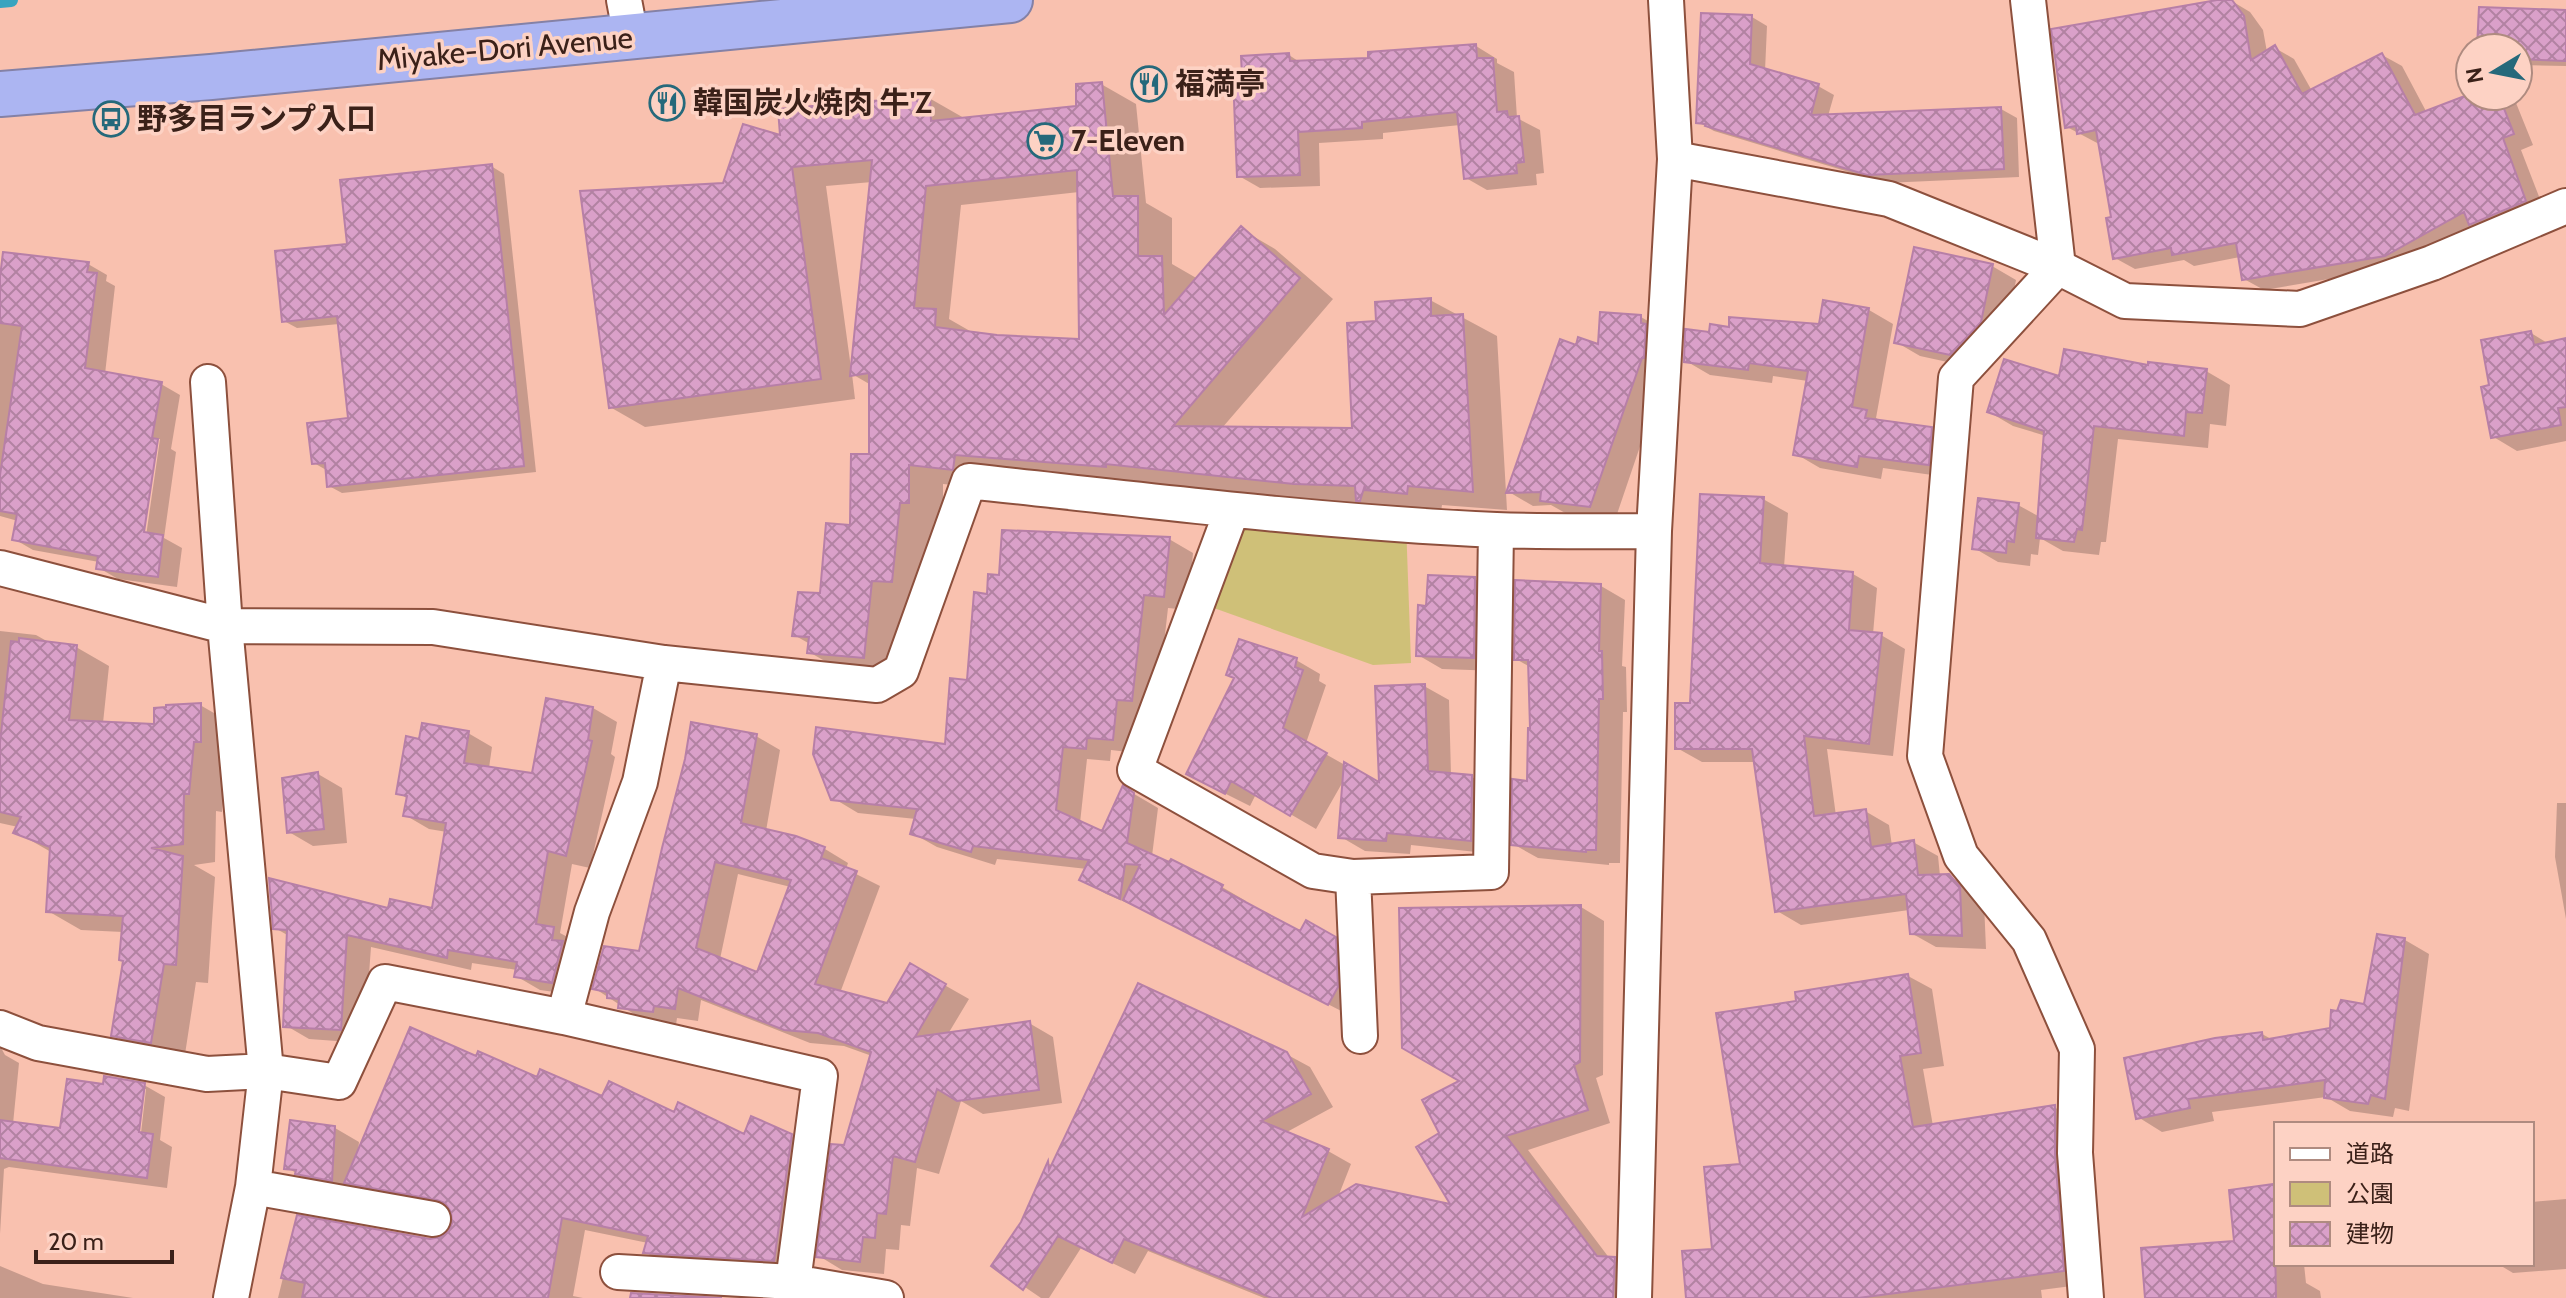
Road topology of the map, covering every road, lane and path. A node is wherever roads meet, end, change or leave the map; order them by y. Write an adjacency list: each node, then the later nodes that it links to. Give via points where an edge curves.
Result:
1 (1010, 0): 4 (highway, Miyake-Dori Avenue)
2 (1666, 0): 6 (street)
3 (2028, 0): 8 (street)
4 (628, 18): 5 (highway, Miyake-Dori Avenue, via 211,77)
5 (0, 94)
6 (1675, 159): 8 (street, via 1889,199); 12 (street)
7 (2566, 206): 8 (street, via 2432,263 2300,309 2125,301)
8 (2058, 267): 28 (street, via 1956,378 1925,756 1961,856 2029,940 2077,1049 2075,1153)
9 (208, 382): 14 (street)
10 (1232, 510): 11 (street); 15 (street, via 969,481 901,671 877,685); 16 (street, via 1135,770 1313,871)
11 (1496, 530): 12 (street); 16 (street, via 1491,872)
12 (1654, 531): 27 (street)
13 (0, 568): 14 (street)
14 (225, 626): 15 (street, via 433,627); 20 (street)
15 (664, 663): 17 (street, via 640,782 592,912)
16 (1353, 877): 19 (street)
17 (564, 1017): 20 (street, via 385,982 339,1082); 24 (street, via 820,1076)
18 (0, 1028): 20 (street, via 38,1043 207,1074)
19 (1360, 1036)
20 (266, 1071): 21 (street)
21 (253, 1187): 22 (street); 25 (street)
22 (433, 1219)
23 (618, 1272): 24 (street)
24 (793, 1282): 26 (street)
25 (231, 1298)
26 (886, 1298)
27 (1634, 1298)
28 (2086, 1298)

